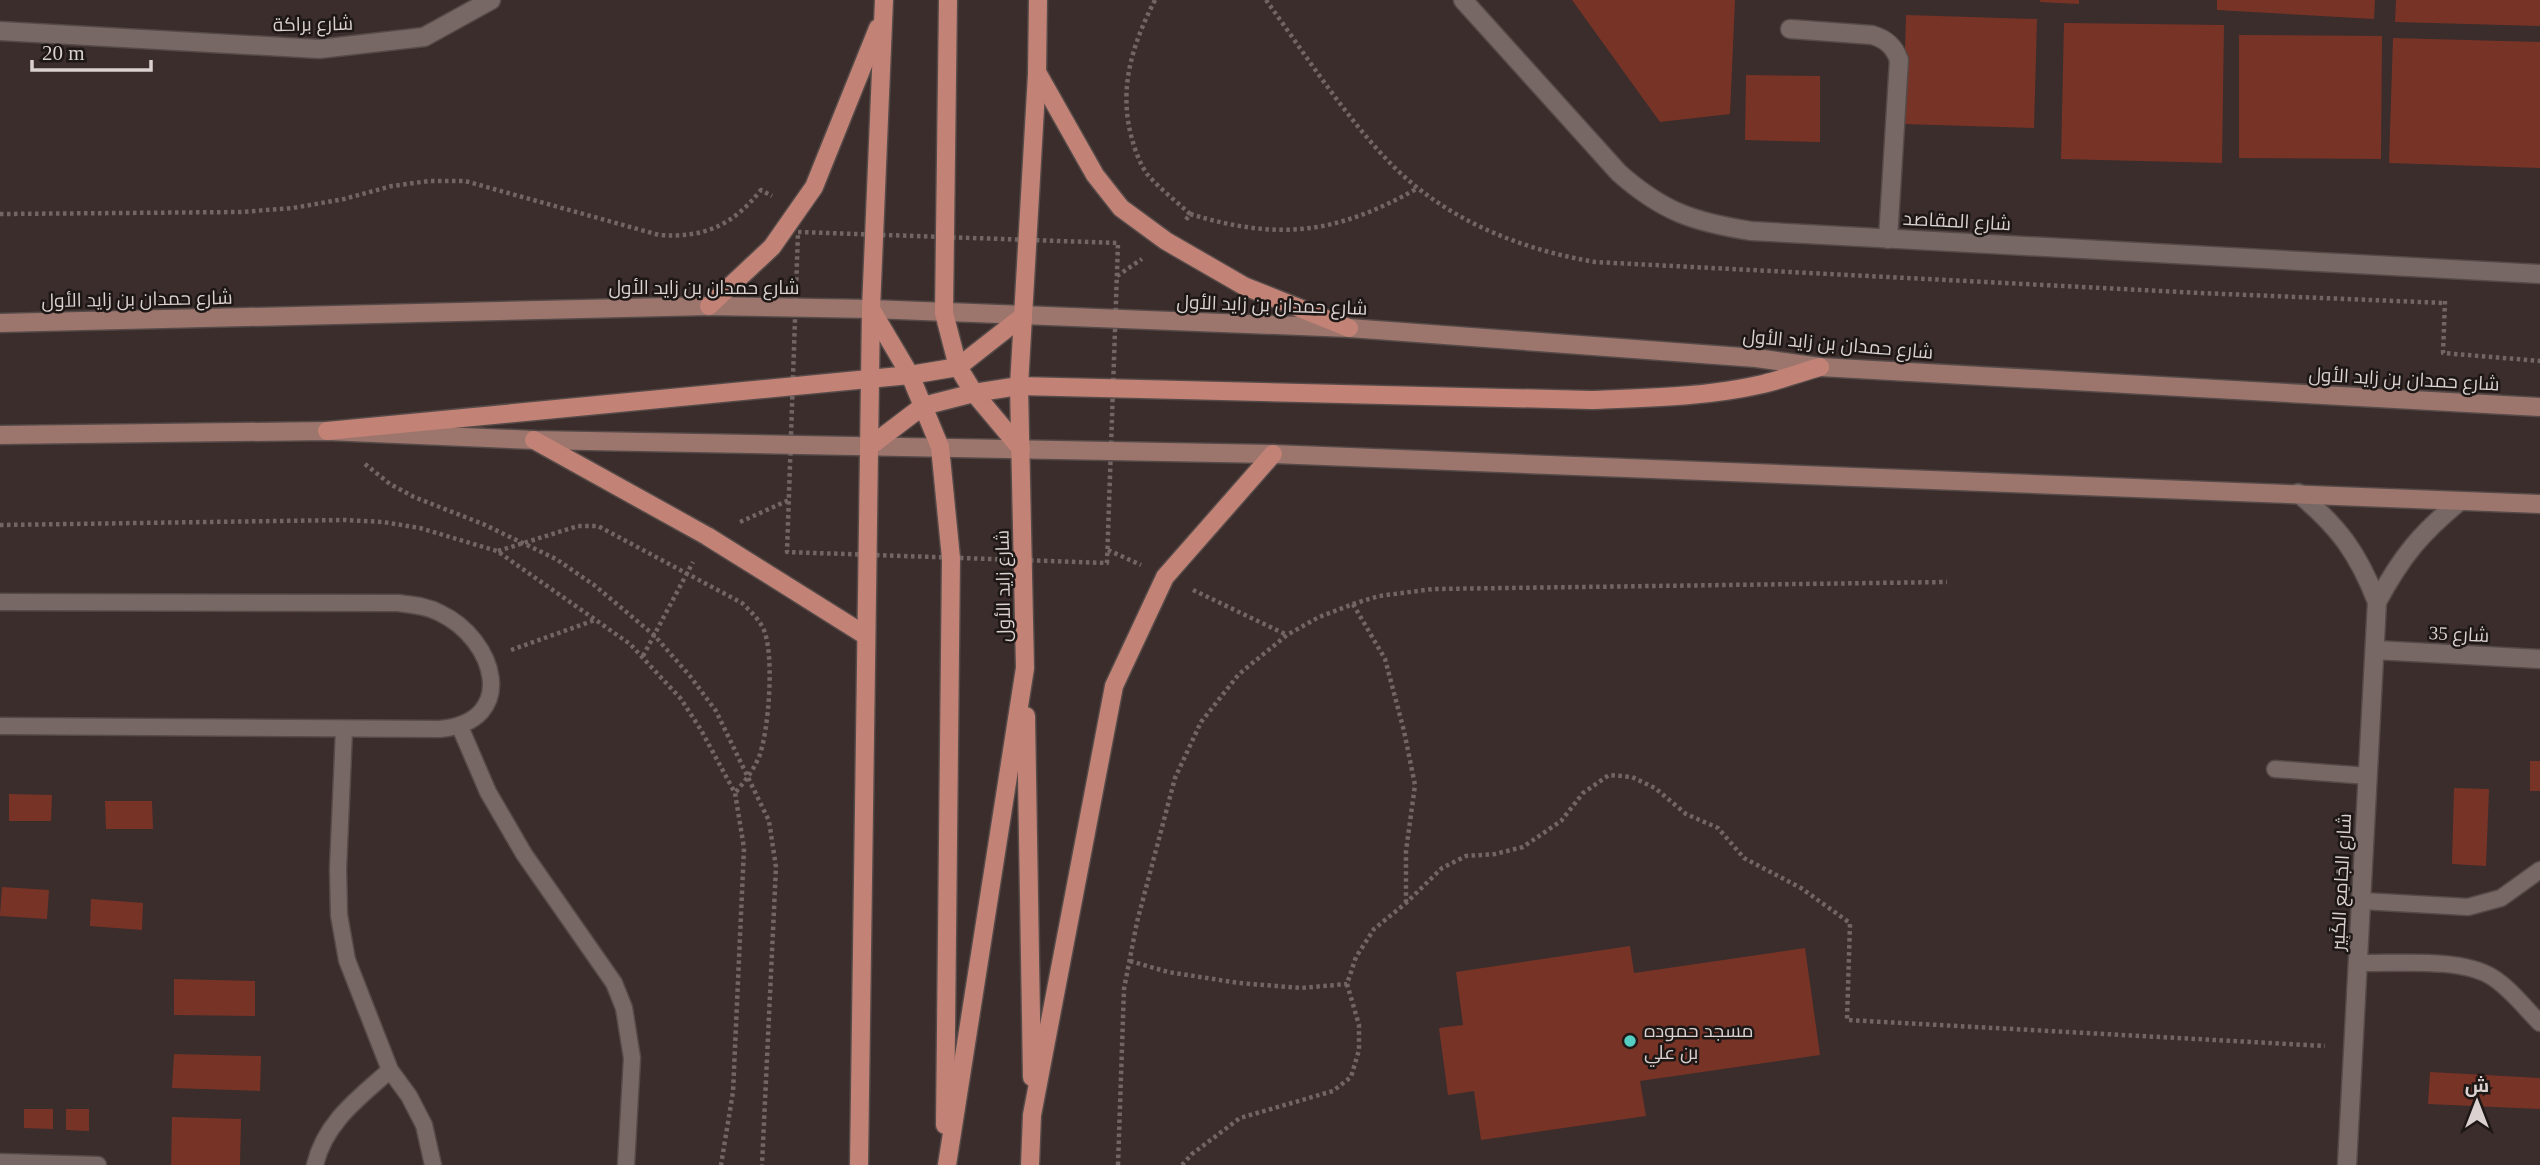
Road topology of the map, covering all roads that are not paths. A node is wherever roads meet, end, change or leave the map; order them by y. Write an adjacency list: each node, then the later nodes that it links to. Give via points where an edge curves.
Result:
1 (491, 0): 7 (street, شارع براكة, via 424,37 319,49)
2 (948, 0): 13 (main road)
3 (1038, 0): 8 (main road, شارع زايد الأول)
4 (1463, 0): 9 (street, شارع المقاصد, via 1619,173 1674,212 1751,231)
5 (883, 8): 11 (main road, via 814,187 772,247); 12 (main road)
6 (1790, 29): 9 (street, via 1872,35 1896,51)
7 (0, 31)
8 (1037, 74): 14 (main road, شارع زايد الأول); 16 (main road, via 1095,175 1121,208 1166,241 1244,286)
9 (1888, 239): 10 (street, شارع المقاصد)
10 (2540, 274)
11 (709, 306): 12 (main road, شارع حمدان بن زايد الأول); 15 (main road, شارع حمدان بن زايد الأول)
12 (871, 309): 13 (main road, شارع حمدان بن زايد الأول); 19 (main road); 20 (main road)
13 (944, 313): 14 (main road, شارع حمدان بن زايد الأول); 17 (main road)
14 (1023, 317): 16 (main road, شارع حمدان بن زايد الأول); 17 (main road); 21 (main road, شارع زايد الأول)
15 (0, 323)
16 (1349, 328): 18 (main road, شارع حمدان بن زايد الأول, via 1756,358)
17 (958, 367): 19 (main road); 22 (main road)
18 (1821, 367): 21 (main road, via 1764,384 1637,399); 24 (main road, شارع حمدان بن زايد الأول)
19 (910, 374): 20 (main road); 23 (main road)
20 (870, 379): 25 (main road); 28 (main road)
21 (1019, 386): 22 (main road); 30 (main road, شارع زايد الأول)
22 (974, 393): 23 (main road); 30 (main road)
23 (923, 406): 28 (main road); 29 (main road)
24 (2540, 407)
25 (327, 431): 26 (main road); 27 (main road)
26 (0, 435)
27 (534, 440): 28 (main road); 37 (main road, via 707,536)
28 (869, 447): 29 (main road); 37 (main road)
29 (940, 447): 30 (main road); 58 (main road, via 951,558)
30 (1021, 449): 31 (main road); 40 (main road, شارع زايد الأول)
31 (1273, 454): 32 (main road); 51 (main road, via 1165,577 1114,686)
32 (2298, 493): 33 (main road); 36 (street, شارع الجَامِع الكَبِير, via 2346,541 2365,570)
33 (2460, 501): 34 (main road); 36 (street, شارع الجَامِع الكَبِير, via 2412,545)
34 (2540, 504)
35 (0, 602): 42 (lane, via 409,604 442,614 460,627 482,650 489,666 488,700 475,719)
36 (2377, 602): 38 (street, شارع الجَامِع الكَبِير)
37 (865, 635): 57 (main road)
38 (2375, 650): 39 (street, شارع 35); 45 (street, شارع الجَامِع الكَبِير)
39 (2540, 659)
40 (1025, 668): 51 (main road); 58 (main road, شارع زايد الأول)
41 (0, 726): 43 (lane)
42 (460, 727): 43 (lane); 56 (lane, via 488,792 524,854 614,983 625,1008 632,1058)
43 (344, 730): 50 (lane, via 339,915 347,960)
44 (2275, 769): 45 (lane)
45 (2368, 776): 47 (street, شارع الجَامِع الكَبِير)
46 (2540, 870): 47 (lane, via 2501,898 2468,907)
47 (2362, 901): 48 (street, شارع الجَامِع الكَبِير)
48 (2358, 963): 49 (lane, via 2462,965 2495,979); 60 (street, شارع الجَامِع الكَبِير)
49 (2540, 1023)
50 (390, 1070): 54 (lane, via 330,1126); 55 (lane, via 424,1125)
51 (1032, 1115): 59 (main road)
52 (0, 1162): 53 (lane)
53 (98, 1165)
54 (315, 1165)
55 (433, 1165)
56 (626, 1165)
57 (859, 1165)
58 (946, 1165)
59 (1030, 1165)
60 (2347, 1165)

